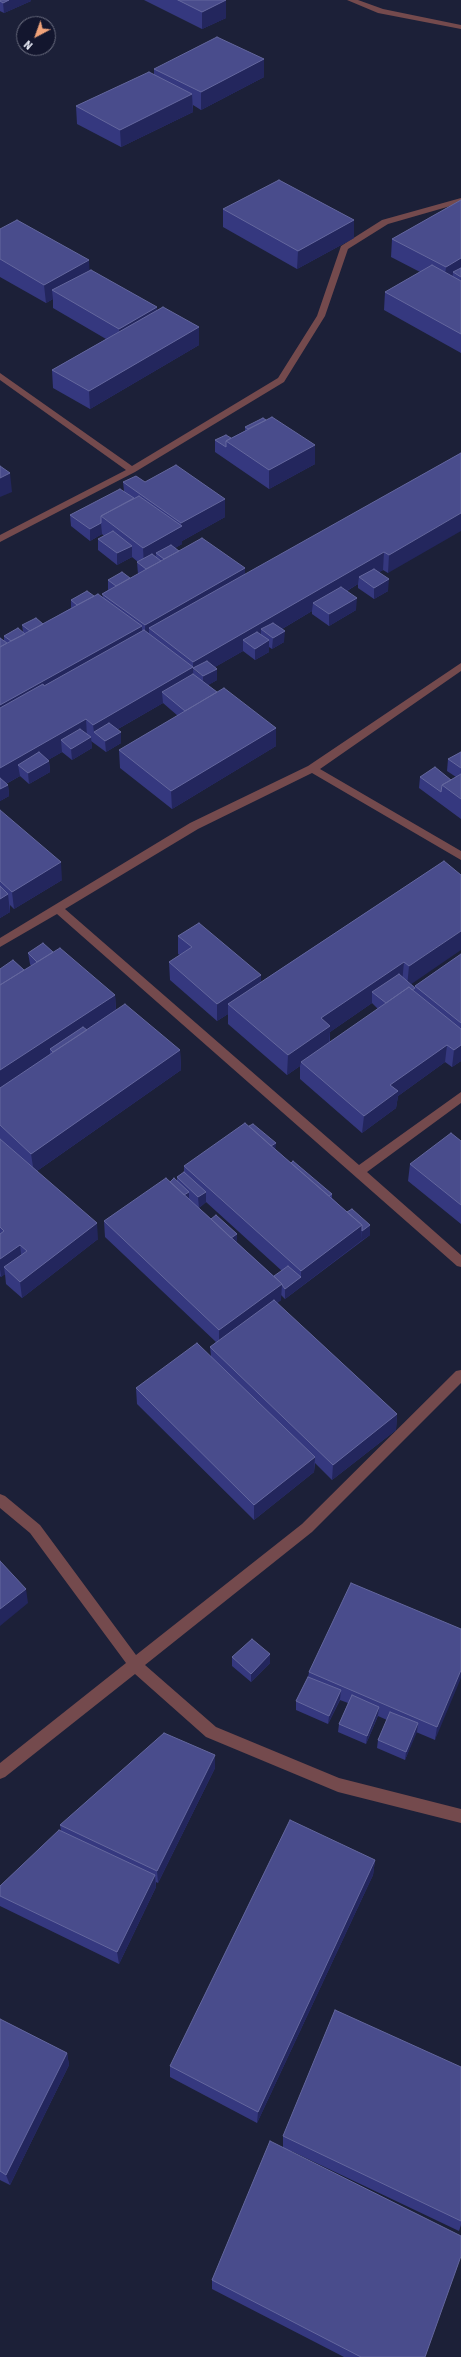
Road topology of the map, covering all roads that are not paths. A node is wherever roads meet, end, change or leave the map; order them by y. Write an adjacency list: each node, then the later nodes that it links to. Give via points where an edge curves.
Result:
1 (351, 0): 2 (street, via 380,11)
2 (461, 28)
3 (461, 200): 5 (street, via 385,222 344,248 321,316 281,380)
4 (0, 376): 5 (street)
5 (132, 470): 6 (street)
6 (0, 539)
7 (461, 666): 8 (street)
8 (312, 769): 9 (street); 10 (street, via 194,826)
9 (461, 856)
10 (57, 908): 11 (street); 13 (street)
11 (0, 943)
12 (461, 1097): 13 (street)
13 (358, 1172): 14 (street)
14 (461, 1262)
15 (461, 1375): 17 (street, via 307,1528)
16 (0, 1500): 17 (street, via 35,1529)
17 (136, 1666): 18 (street); 19 (street, via 211,1732 338,1785)
18 (0, 1772)
19 (461, 1816)

